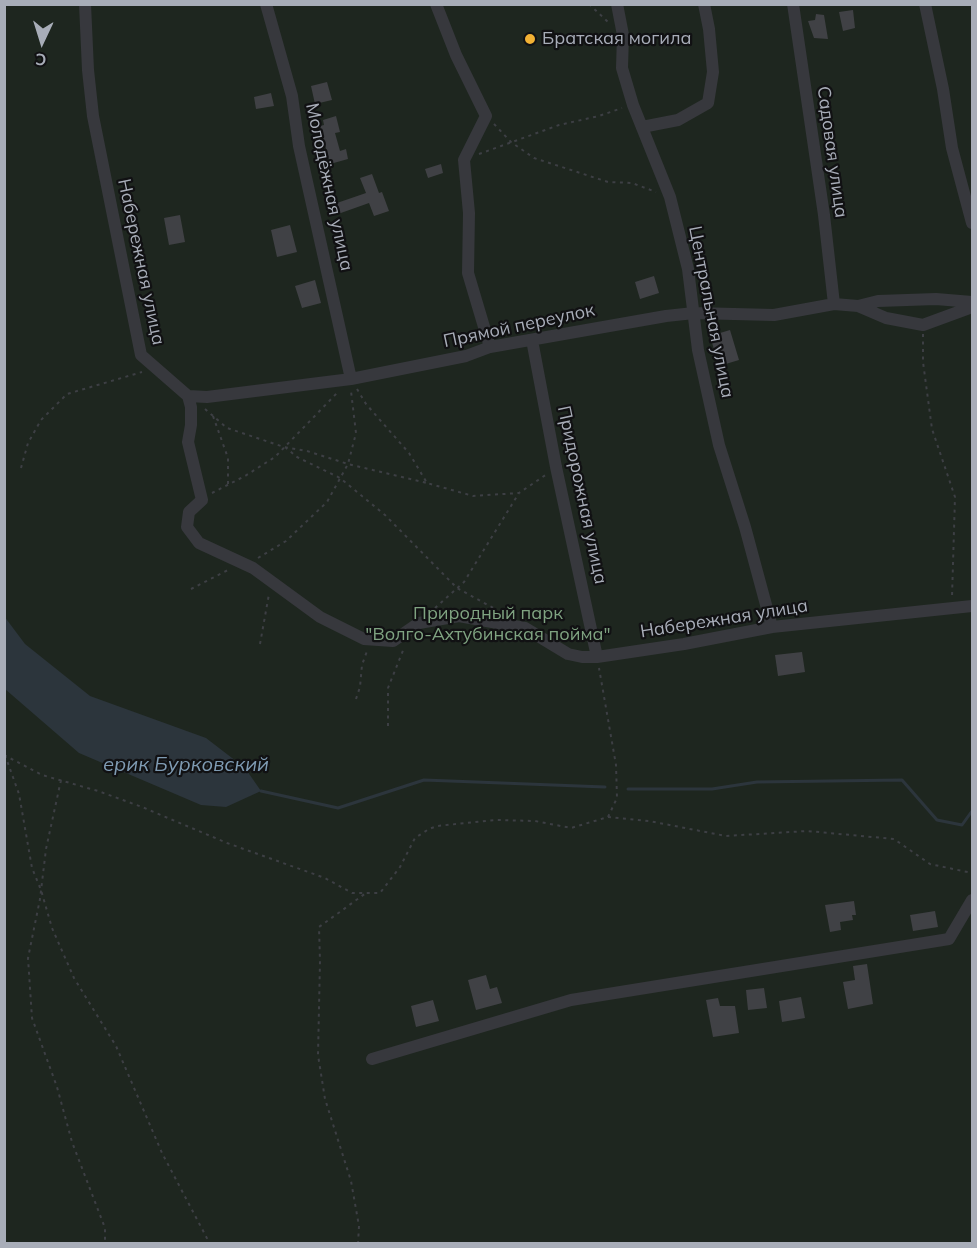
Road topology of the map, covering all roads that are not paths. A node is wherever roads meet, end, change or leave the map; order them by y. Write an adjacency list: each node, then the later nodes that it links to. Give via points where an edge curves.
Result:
1 (85, 4): 18 (street, Набережная улица, via 93,116 141,355)
2 (266, 4): 17 (street, Молодёжная улица, via 292,96 299,146)
3 (436, 4): 16 (street, via 486,116 464,160 470,213 468,273)
4 (617, 4): 8 (street, Центральная улица, via 623,35 622,68)
5 (704, 4): 8 (street, via 713,72 708,103 678,120)
6 (793, 4): 11 (street, Садовая улица)
7 (925, 4): 9 (street, via 944,88 952,148)
8 (642, 127): 14 (street, Центральная улица, via 670,197 688,269)
9 (972, 223)
10 (972, 302): 12 (street, Прямой переулок, via 878,301)
11 (834, 304): 12 (street, Прямой переулок); 14 (street, Прямой переулок, via 774,315)
12 (858, 306): 13 (street, Прямой переулок, via 886,318 923,325)
13 (972, 307)
14 (694, 313): 15 (street, Прямой переулок); 20 (street, Центральная улица, via 698,351 719,445)
15 (532, 340): 16 (street, Прямой переулок); 21 (street, Придорожная улица)
16 (490, 347): 17 (street, Прямой переулок, via 466,356)
17 (351, 379): 18 (street, Прямой переулок)
18 (188, 396): 21 (street, Набережная улица, via 188,442 202,500 189,512 187,527 199,543 253,568 320,617 364,639 393,641 419,623 459,616 525,628 568,654)
19 (972, 606): 20 (street, Набережная улица)
20 (772, 627): 21 (street, Набережная улица)
21 (597, 657)
22 (972, 900): 23 (street, via 949,939 571,1000)
23 (372, 1059)

